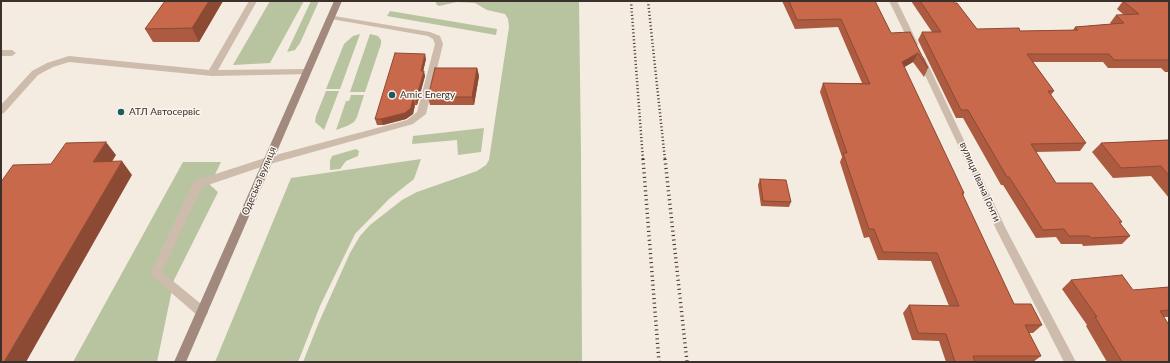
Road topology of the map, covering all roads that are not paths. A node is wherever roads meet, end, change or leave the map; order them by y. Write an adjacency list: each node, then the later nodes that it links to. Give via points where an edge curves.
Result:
1 (253, 1): 8 (street)
2 (338, 1): 4 (main road, Одеська вулиця)
3 (893, 1): 13 (street, вулиця Івана Гонти, via 1001,229)
4 (331, 17): 7 (main road, Одеська вулиця); 10 (street, via 430,34 437,38 439,44 421,114 410,122)
5 (1, 53): 6 (street)
6 (12, 53)
7 (308, 72): 8 (street); 10 (main road, Одеська вулиця)
8 (212, 73): 9 (street, via 69,59 35,73)
9 (1, 112)
10 (268, 161): 11 (main road, Одеська вулиця); 11 (street, via 198,184 156,273)
11 (202, 312): 12 (main road, Одеська вулиця)
12 (180, 362)
13 (1070, 362)

